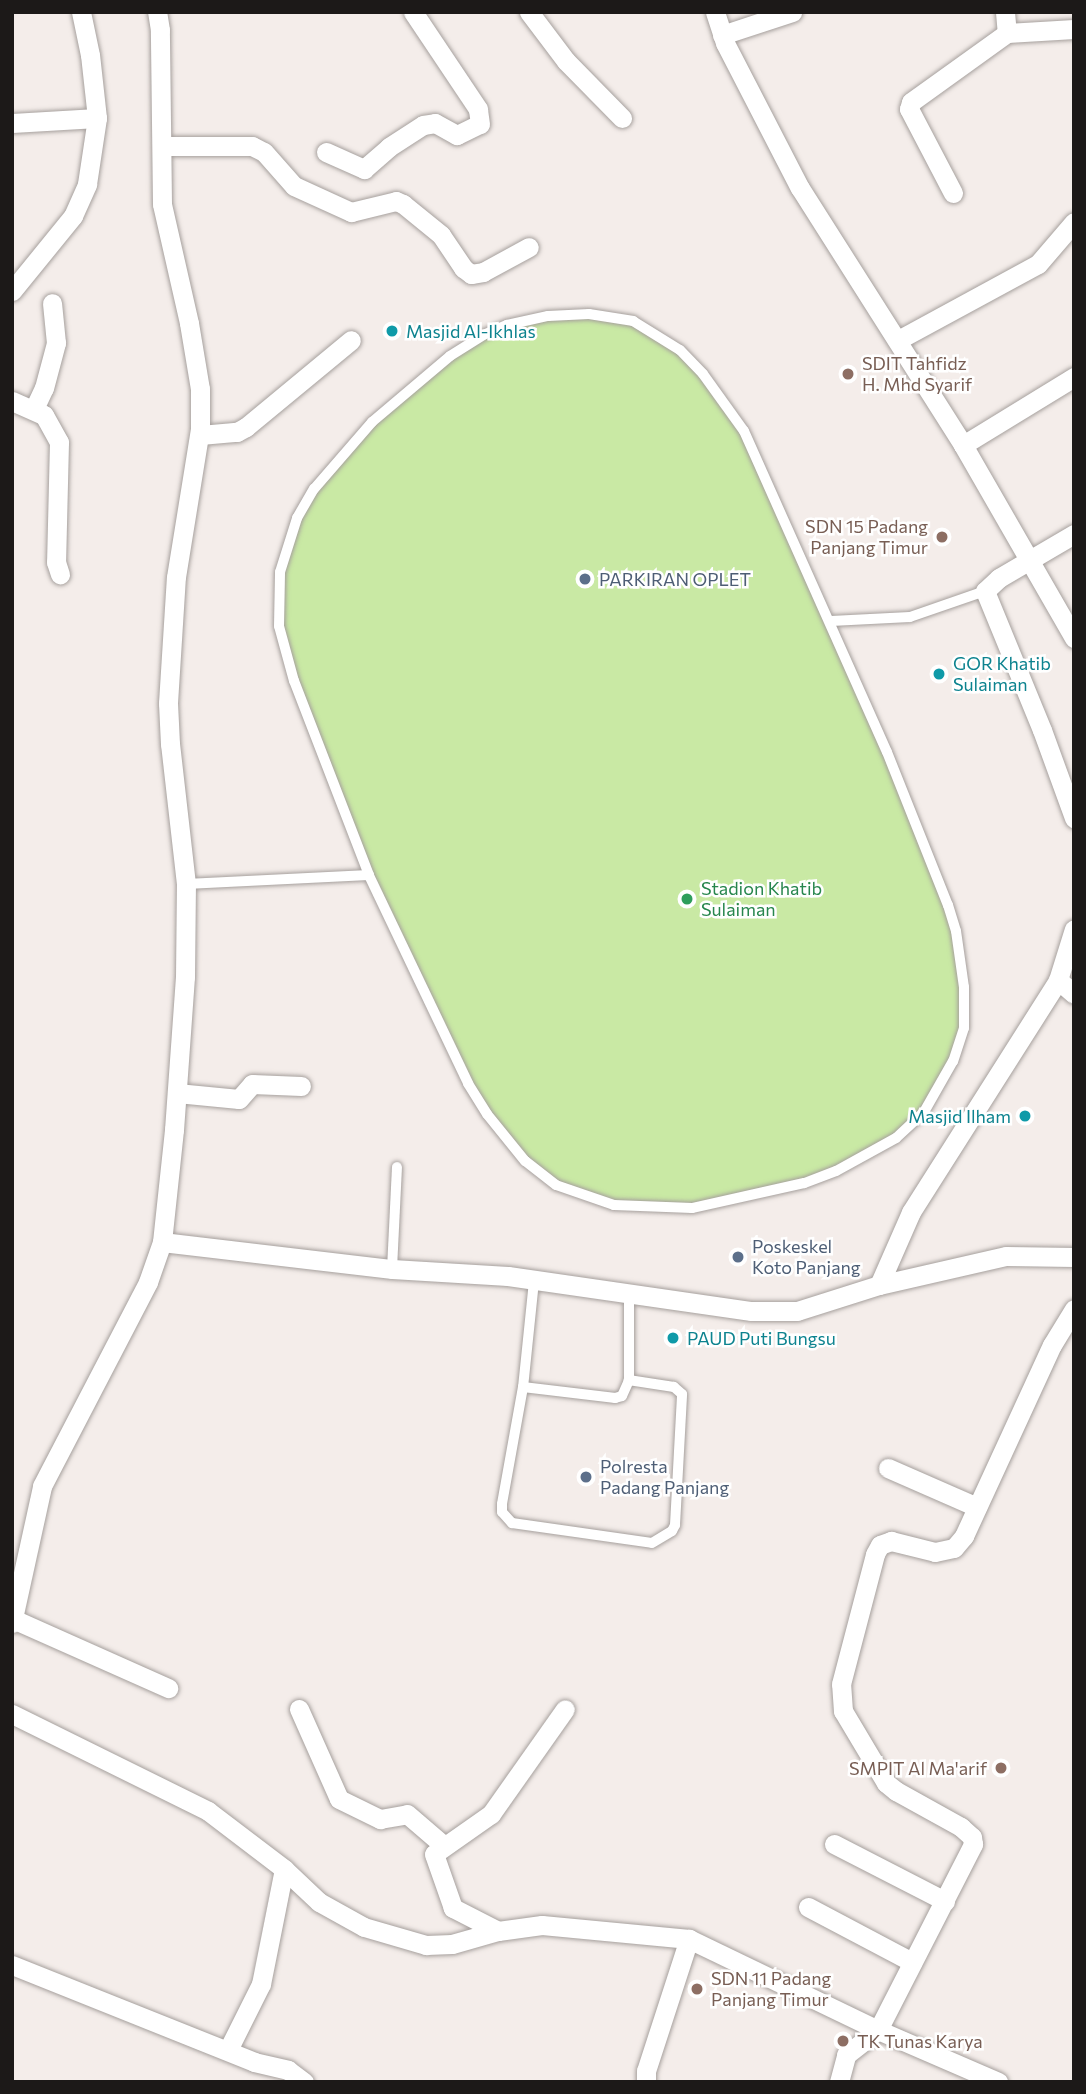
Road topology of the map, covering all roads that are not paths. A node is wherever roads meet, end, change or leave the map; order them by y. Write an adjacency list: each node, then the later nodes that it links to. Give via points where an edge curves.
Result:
1 (81, 12): 11 (street)
2 (157, 12): 14 (street)
3 (413, 12): 15 (street, via 478,110 480,124 457,135 435,122 423,125 364,169)
4 (529, 12): 12 (street, via 566,61)
5 (715, 12): 10 (street)
6 (792, 12): 10 (street)
7 (1005, 12): 9 (street)
8 (1074, 29): 9 (street)
9 (1007, 33): 16 (street, via 911,102 909,109)
10 (722, 35): 22 (street, via 800,188)
11 (97, 118): 13 (street); 19 (street, via 87,184 73,216)
12 (622, 118)
13 (12, 123)
14 (162, 146): 18 (street, via 252,146 264,152 294,186 351,212 396,201 441,235 471,274); 26 (street, via 162,204 200,388)
15 (326, 152)
16 (953, 193)
17 (1074, 222): 22 (street, via 1038,264)
18 (529, 247)
19 (12, 291)
20 (52, 303): 25 (street, via 56,343)
21 (351, 340): 26 (street, via 246,427)
22 (898, 340): 27 (street)
23 (1074, 377): 27 (street)
24 (12, 401): 25 (street)
25 (34, 409): 30 (street, via 44,415 59,442 56,562)
26 (200, 435): 36 (street, via 176,577 168,703)
27 (963, 445): 29 (street)
28 (1074, 534): 29 (street)
29 (1031, 559): 31 (street); 33 (street)
30 (60, 574)
31 (985, 591): 32 (lane, via 910,617); 34 (street)
32 (831, 621): 35 (lane, via 744,431 680,350 633,321 589,314 548,316 483,335 393,402 345,450 309,499 283,556 278,616 286,657); 35 (lane, via 948,905 960,951 966,1012 958,1048 924,1112 896,1138 861,1158 804,1183 692,1208 614,1205 556,1185 525,1161 487,1114)
33 (1074, 638)
34 (1074, 818)
35 (369, 875): 36 (lane)
36 (186, 884): 41 (street)
37 (1074, 929): 38 (street)
38 (1058, 980): 39 (street); 47 (street, via 911,1212)
39 (1074, 993)
40 (301, 1086): 41 (street, via 252,1084 239,1099)
41 (177, 1093): 43 (street)
42 (397, 1167): 45 (lane)
43 (162, 1242): 45 (street); 54 (street, via 148,1282 42,1486)
44 (1074, 1257): 47 (street, via 1006,1256)
45 (392, 1269): 46 (street, via 508,1276)
46 (534, 1282): 48 (street); 51 (lane)
47 (879, 1285): 48 (street, via 797,1311 751,1311)
48 (629, 1294): 50 (lane)
49 (1074, 1309): 53 (street, via 1052,1345)
50 (629, 1380): 51 (lane, via 627,1389 615,1398); 51 (lane, via 674,1387 682,1394 675,1525 652,1543 520,1526 502,1513)
51 (523, 1387)
52 (888, 1468): 53 (street)
53 (977, 1507): 62 (street, via 964,1536 948,1551 891,1542 876,1549 841,1684 843,1711 878,1772 896,1791 961,1827 972,1838 972,1850)
54 (13, 1621): 55 (street)
55 (168, 1688)
56 (299, 1709): 60 (street, via 339,1799 380,1819 407,1814)
57 (565, 1709): 60 (street, via 491,1814)
58 (12, 1714): 61 (street, via 208,1811)
59 (834, 1844): 62 (street)
60 (443, 1845): 64 (street, via 433,1857 453,1908)
61 (284, 1869): 64 (street, via 339,1915 412,1944 452,1944); 69 (street, via 261,1984)
62 (945, 1901): 66 (street)
63 (808, 1907): 66 (street)
64 (498, 1931): 65 (street, via 542,1925)
65 (689, 1939): 68 (street); 71 (street)
66 (912, 1962): 68 (street)
67 (12, 1965): 69 (street)
68 (878, 2029): 72 (street, via 846,2055); 73 (street)
69 (228, 2050): 70 (street, via 288,2070)
70 (304, 2082)
71 (646, 2082)
72 (839, 2082)
73 (998, 2082)

